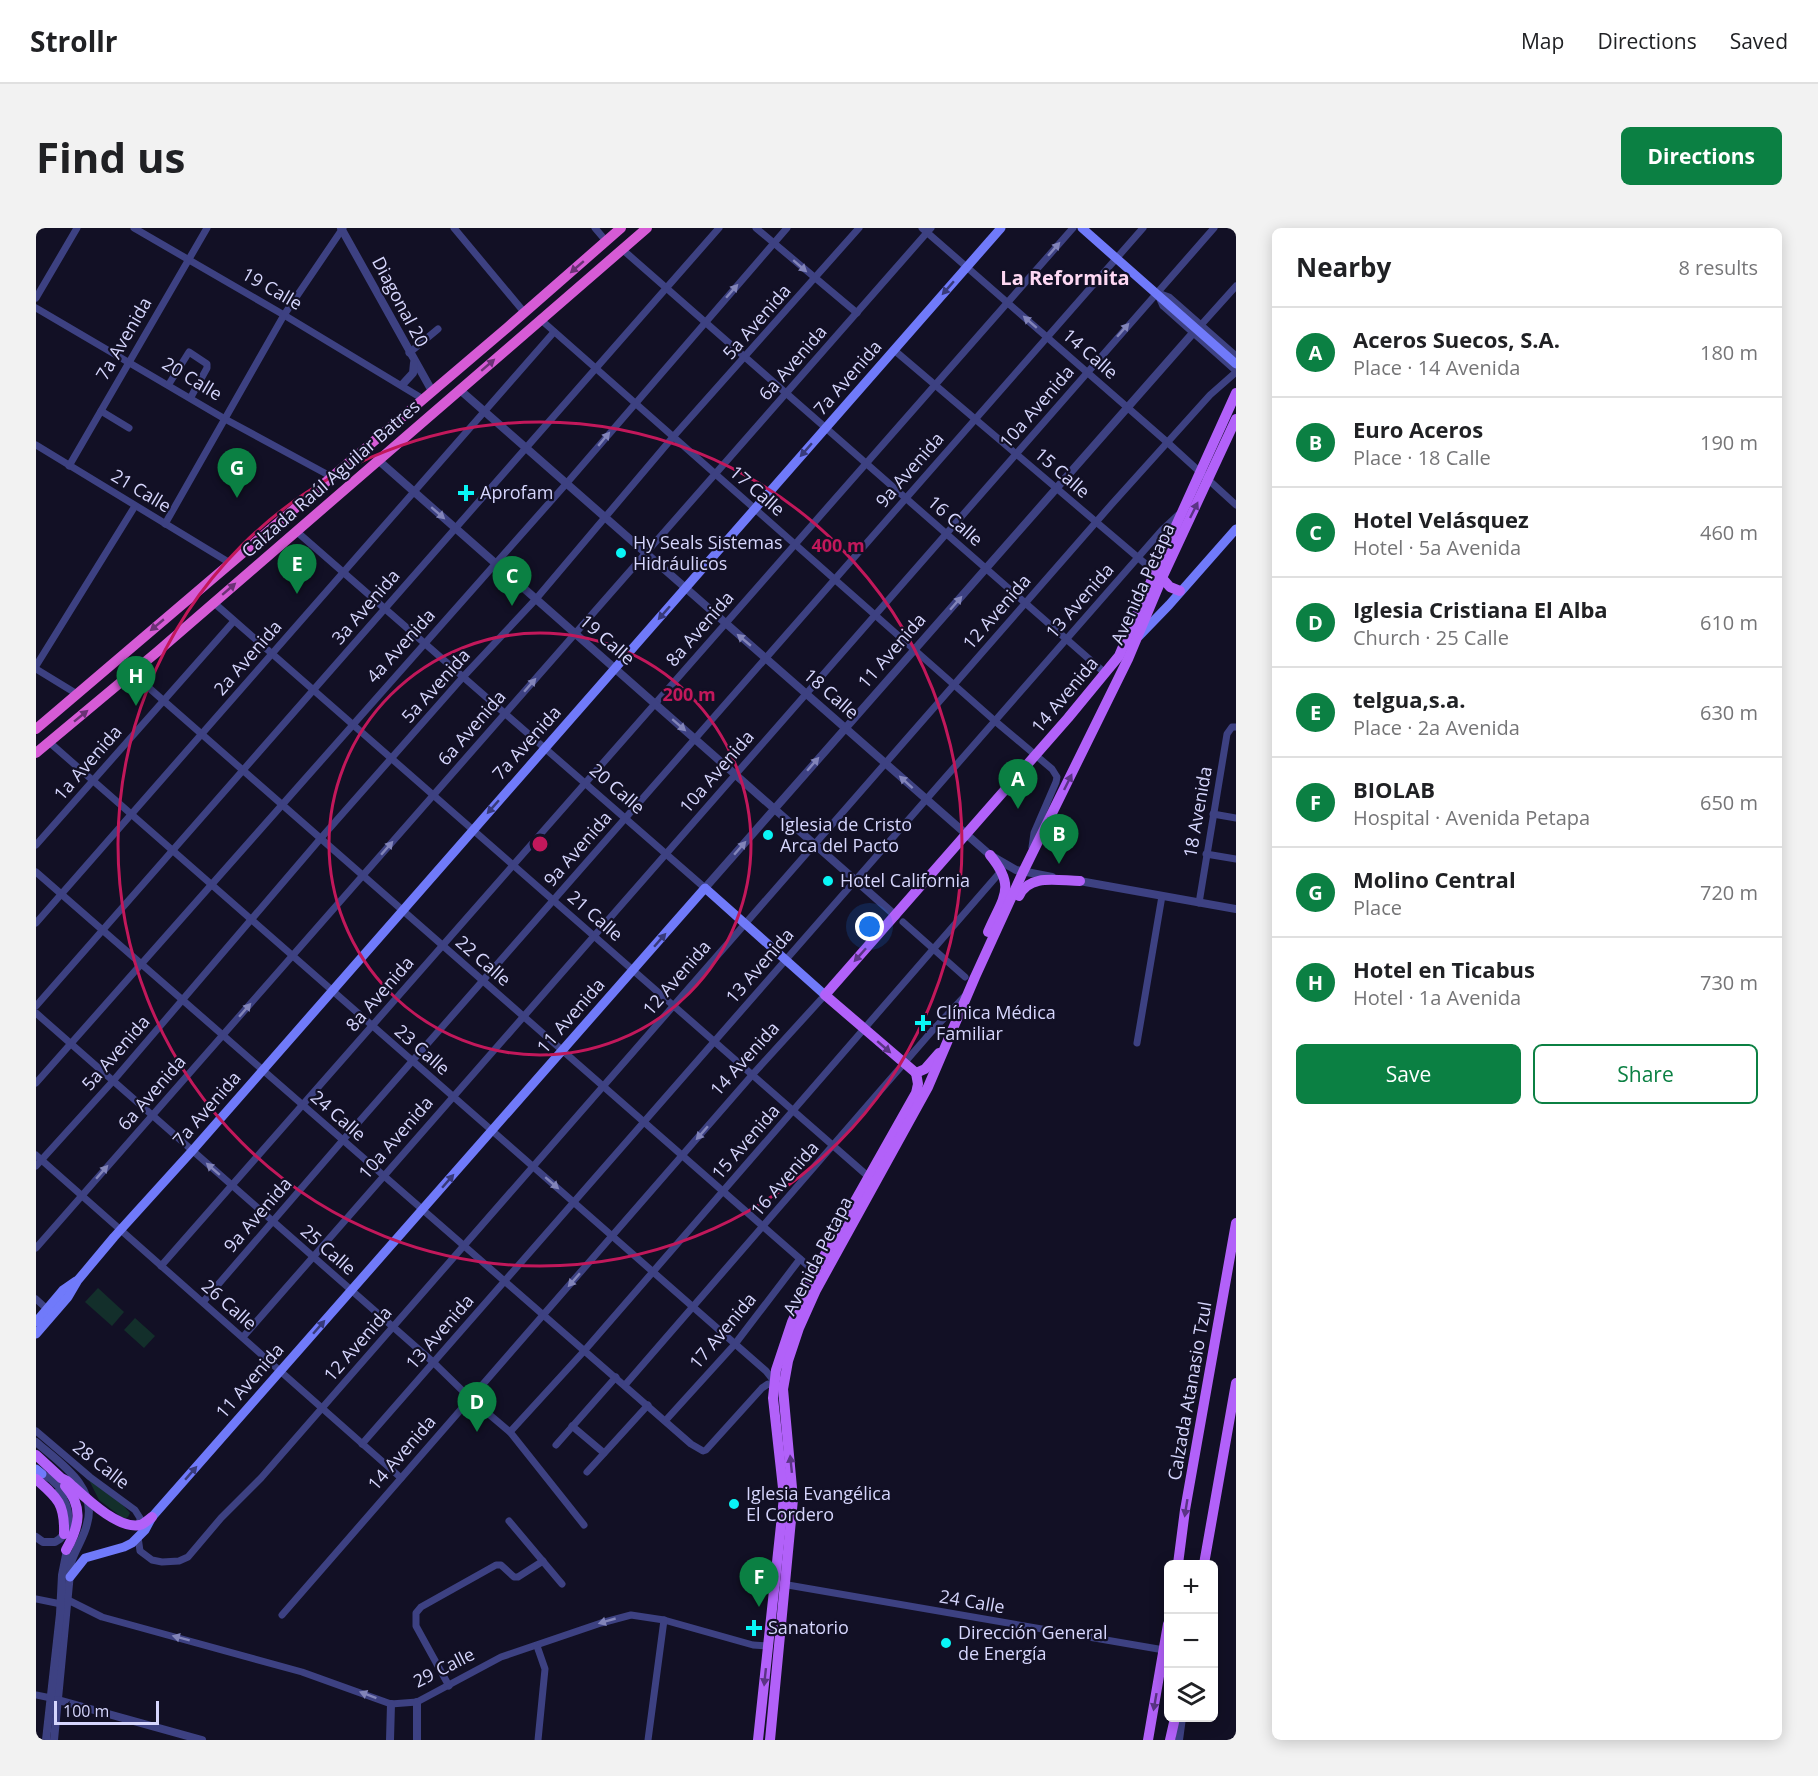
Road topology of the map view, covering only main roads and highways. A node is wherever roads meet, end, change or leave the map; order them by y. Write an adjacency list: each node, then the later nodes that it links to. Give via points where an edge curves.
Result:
1 (621, 228): 13 (highway, Calzada Raúl Aguilar Batres, one-way to 13)
2 (647, 228): 14 (highway, Calzada Raúl Aguilar Batres, one-way to 2)
3 (1001, 228): 24 (main road, 7a Avenida, one-way to 24)
4 (1082, 228): 5 (main road)
5 (1236, 364)
6 (1236, 393): 9 (main road, Avenida Petapa)
7 (1236, 419): 9 (main road, Avenida Petapa, one-way to 7)
8 (1236, 529): 10 (main road, 14 Avenida)
9 (1158, 575): 10 (main road); 11 (main road, Avenida Petapa); 12 (main road, Avenida Petapa)
10 (1180, 591): 11 (main road, 14 Avenida)
11 (1137, 637): 12 (main road, 14 Avenida); 18 (main road, Avenida Petapa, one-way to 11)
12 (1119, 656): 19 (main road, 14 Avenida, one-way to 19, via 899,919)
13 (36, 729)
14 (36, 753)
15 (990, 855): 18 (main road, via 1007,882)
16 (1080, 881): 18 (main road, via 1036,881 1024,886 989,963)
17 (705, 888): 19 (main road, 20 Calle); 31 (main road, 11 Avenida, one-way to 17)
18 (970, 977): 20 (main road, Avenida Petapa, via 968,993)
19 (825, 995): 21 (main road, 20 Calle, one-way to 21)
20 (943, 1048): 21 (main road, via 925,1070); 22 (main road, Avenida Petapa, via 928,1088)
21 (916, 1073): 22 (main road, Avenida Petapa, via 916,1093)
22 (872, 1180): 37 (main road, Avenida Petapa, one-way to 22, via 793,1498 784,1373 816,1290); 37 (main road, Avenida Petapa, via 815,1272 786,1336 773,1383 784,1497)
23 (1236, 1223): 34 (main road, Calzada Atanasio Tzul, one-way to 34)
24 (78, 1280): 25 (main road, 7a Avenida, via 63,1290); 26 (main road, 7a Avenida, via 68,1298)
25 (36, 1322)
26 (36, 1334)
27 (1236, 1383): 35 (main road)
28 (40, 1452): 30 (main road)
29 (38, 1474): 32 (main road, via 64,1513)
30 (61, 1478): 31 (main road, via 118,1521 140,1525); 33 (main road, via 78,1508 74,1535)
31 (152, 1517): 36 (main road, 11 Avenida, via 138,1538 124,1547 86,1558)
32 (64, 1534)
33 (66, 1550)
34 (1179, 1560)
35 (1205, 1560)
36 (70, 1577)
37 (780, 1583): 40 (main road, Avenida Petapa, one-way to 40, via 768,1646); 41 (main road, Avenida Petapa)
38 (1164, 1650): 42 (main road, one-way to 42)
39 (1174, 1722): 43 (main road)
40 (758, 1740)
41 (770, 1740)
42 (1148, 1740)
43 (1170, 1740)

